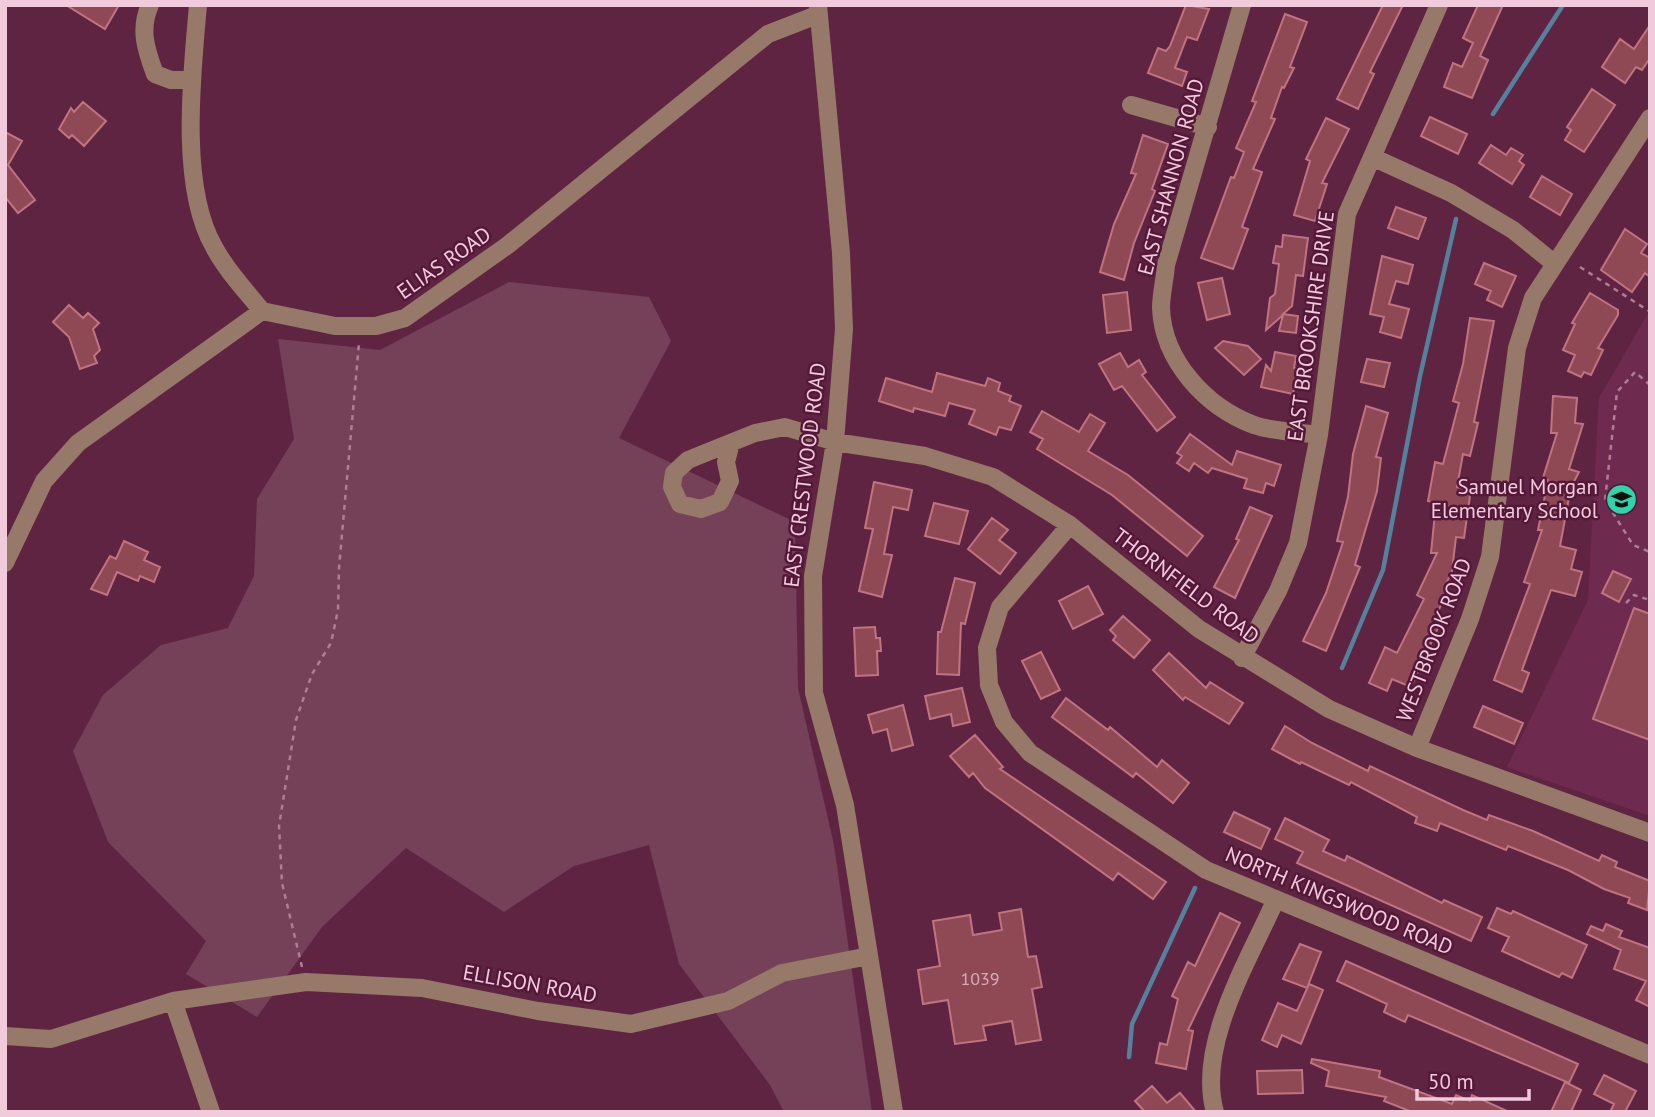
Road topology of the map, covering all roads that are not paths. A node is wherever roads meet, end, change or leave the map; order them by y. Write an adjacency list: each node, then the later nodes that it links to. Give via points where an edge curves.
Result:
1 (150, 5): 6 (street, via 143,21 155,74)
2 (198, 5): 6 (street)
3 (1242, 5): 9 (street, EAST SHANNON ROAD)
4 (1439, 5): 10 (street, EAST BROOKSHIRE DRIVE)
5 (818, 10): 12 (street, ELIAS ROAD, via 768,34 508,245 405,318 335,326); 14 (street, EAST CRESTWOOD ROAD, via 844,329)
6 (192, 80): 12 (street, via 194,197 214,247)
7 (1131, 104): 9 (street)
8 (1650, 118): 11 (street, WESTBROOK ROAD)
9 (1208, 127): 13 (street, EAST SHANNON ROAD, via 1166,265 1161,308 1168,344 1187,377 1218,406 1255,425)
10 (1372, 157): 11 (street, via 1451,193 1513,230); 13 (street, EAST BROOKSHIRE DRIVE, via 1347,214)
11 (1555, 264): 19 (street, WESTBROOK ROAD, via 1533,298 1517,348 1490,557 1471,619)
12 (262, 311): 17 (street, via 78,443 44,481)
13 (1319, 435): 18 (street, EAST BROOKSHIRE DRIVE, via 1298,542)
14 (835, 442): 15 (street, THORNFIELD ROAD, via 785,427); 16 (street, THORNFIELD ROAD, via 925,456 993,477); 22 (street, EAST CRESTWOOD ROAD, via 813,576 814,693 845,805)
15 (731, 443)
16 (1070, 525): 18 (street, THORNFIELD ROAD); 21 (street, NORTH KINGSWOOD ROAD, via 1000,607 987,648 989,685 1004,722 1030,753 1206,870)
17 (5, 563)
18 (1242, 658): 19 (street, THORNFIELD ROAD, via 1329,709)
19 (1417, 748): 20 (street, THORNFIELD ROAD)
20 (1650, 833)
21 (1276, 899): 25 (street, NORTH KINGSWOOD ROAD); 28 (street, via 1214,1039 1210,1094)
22 (869, 956): 23 (street, ELLISON ROAD, via 782,973 728,1001 631,1024 422,988 306,982); 27 (street, EAST CRESTWOOD ROAD)
23 (173, 1001): 24 (street, ELLISON ROAD, via 51,1039); 26 (street)
24 (5, 1036)
25 (1650, 1055)
26 (212, 1112)
27 (894, 1112)
28 (1215, 1112)

